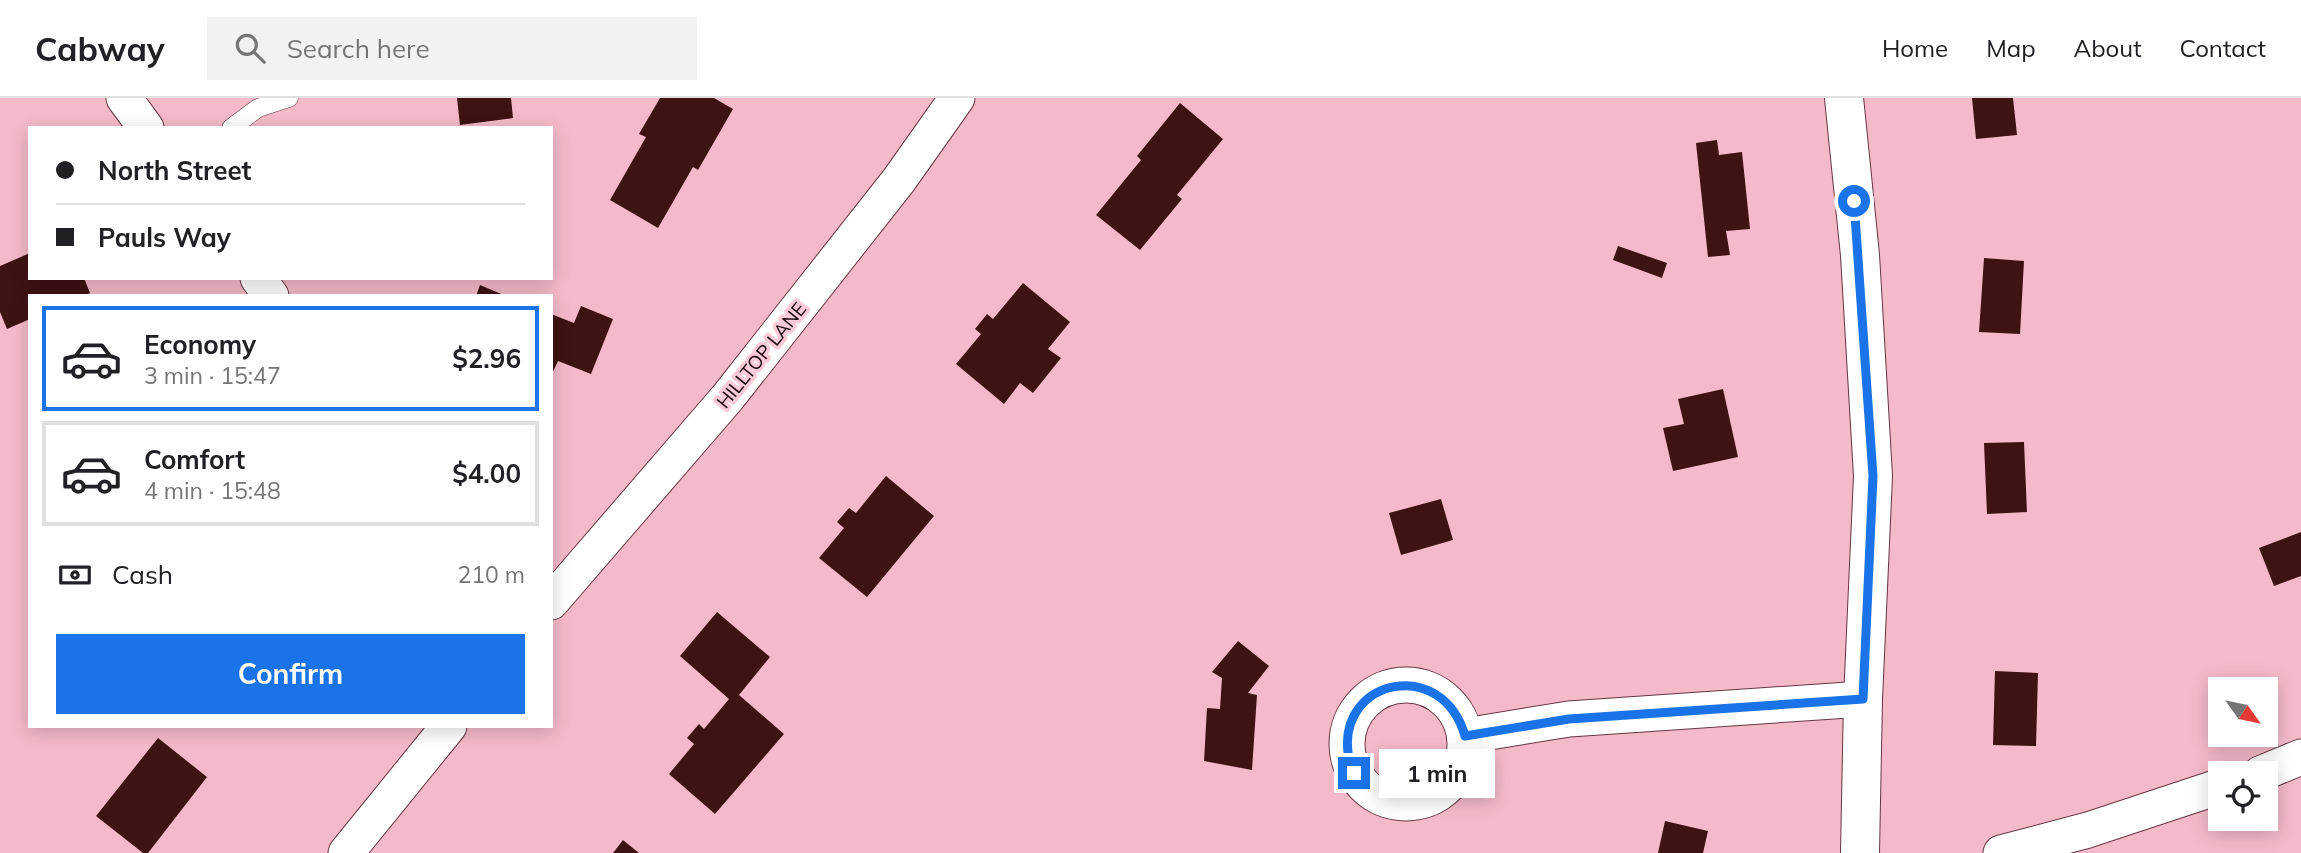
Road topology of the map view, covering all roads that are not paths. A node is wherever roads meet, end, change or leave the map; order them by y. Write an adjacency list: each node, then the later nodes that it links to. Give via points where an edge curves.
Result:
1 (124, 98): 5 (street)
2 (289, 98): 6 (lane, via 258,108)
3 (957, 98): 7 (street, HILLTOP LANE, via 899,180 728,397)
4 (1844, 98): 8 (street, via 1860,255 1873,476)
5 (145, 126)
6 (234, 126)
7 (553, 600)
8 (1863, 699): 10 (street, via 1569,719); 15 (street)
9 (447, 728): 14 (street)
10 (1465, 736)
11 (2301, 757): 12 (street)
12 (2278, 767)
13 (2208, 790): 16 (street)
14 (346, 853)
15 (1860, 853)
16 (2001, 853)

